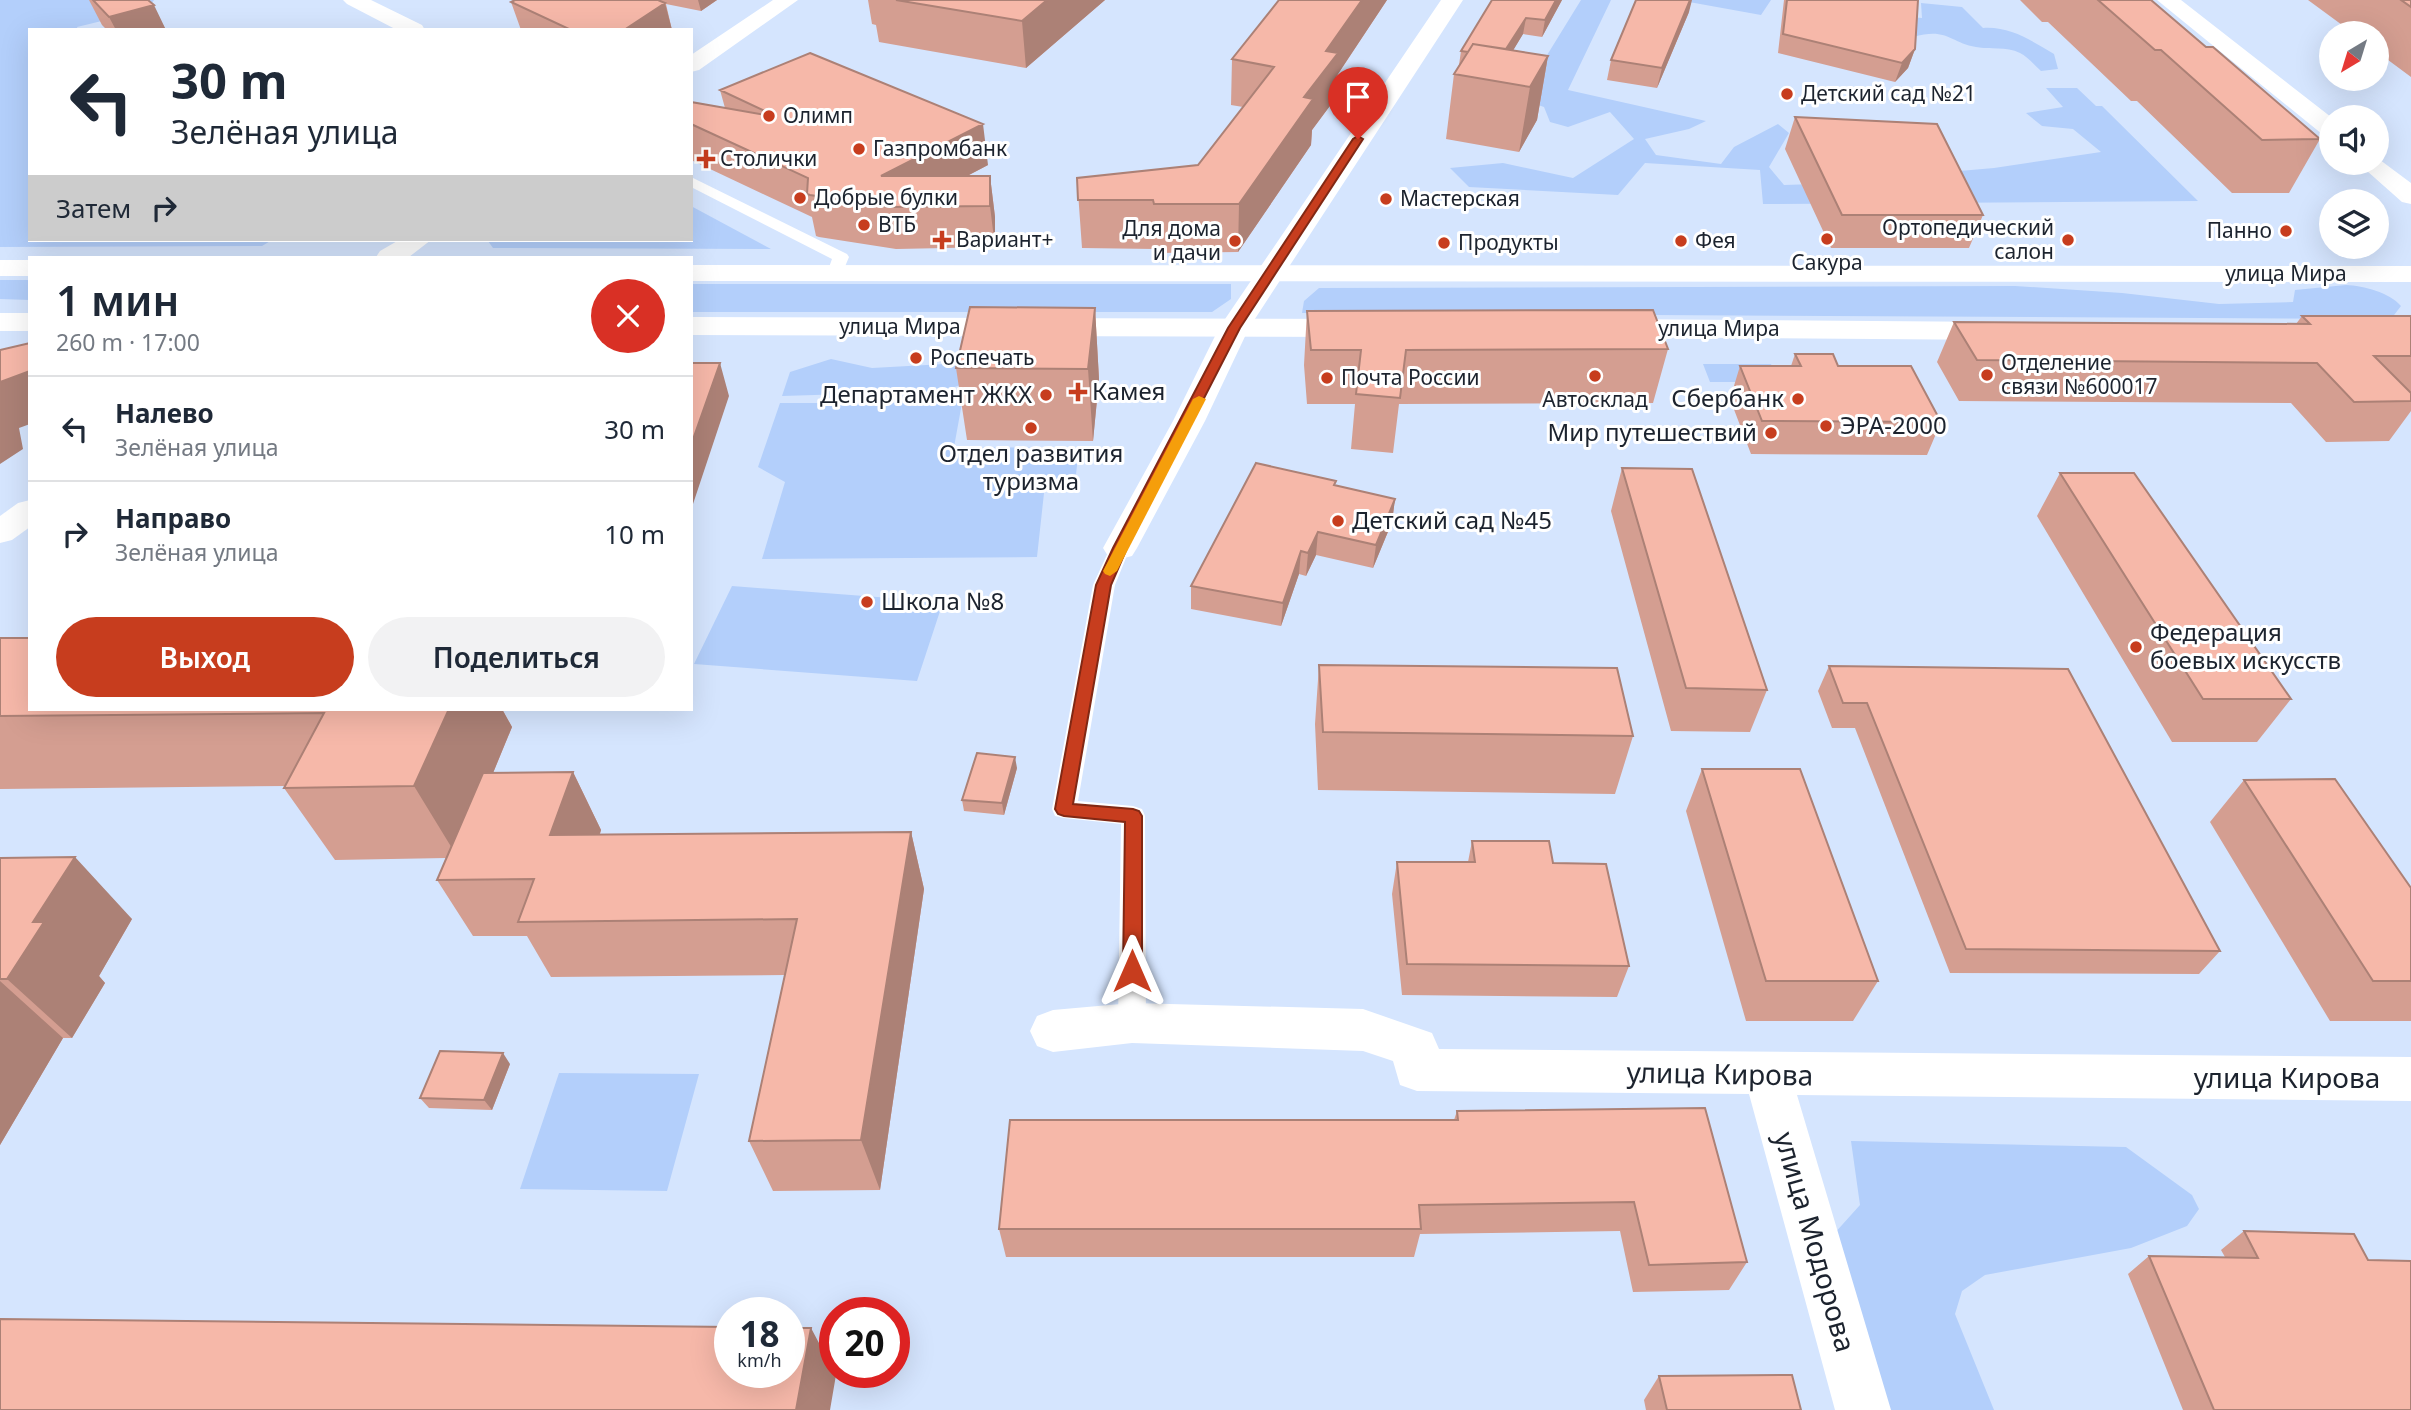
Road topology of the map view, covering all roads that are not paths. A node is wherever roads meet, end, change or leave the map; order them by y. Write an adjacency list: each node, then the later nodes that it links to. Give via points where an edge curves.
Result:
1 (354, 0): 5 (main road)
2 (787, 0): 6 (main road)
3 (1452, 0): 17 (main road)
4 (2168, 0): 7 (main road)
5 (410, 28)
6 (693, 64)
7 (2319, 120)
8 (2386, 175): 10 (main road)
9 (693, 182): 16 (lane, via 841,257)
10 (2411, 196)
11 (414, 242): 12 (main road)
12 (392, 256)
13 (0, 268): 14 (main road)
14 (28, 268)
15 (693, 273): 16 (main road, улица Мира)
16 (835, 273): 17 (main road, улица Мира)
17 (1272, 273): 18 (main road, улица Мира); 22 (main road)
18 (2411, 275)
19 (0, 322): 20 (main road)
20 (28, 322)
21 (693, 326): 22 (main road, улица Мира)
22 (1234, 328): 23 (main road, улица Мира); 28 (main road)
23 (1384, 328)
24 (1575, 328): 25 (main road, улица Мира)
25 (2024, 331)
26 (28, 512): 27 (main road)
27 (0, 532)
28 (1120, 548): 29 (lane, via 1104,585 1064,809 1133,816)
29 (1132, 1023): 30 (main road, улица Кирова); 31 (main road, улица Кирова, via 1363,1030 1415,1048 1418,1070)
30 (1053, 1031)
31 (1767, 1074): 32 (main road, улица Кирова); 33 (main road, улица Модорова)
32 (2411, 1079)
33 (1863, 1410)

